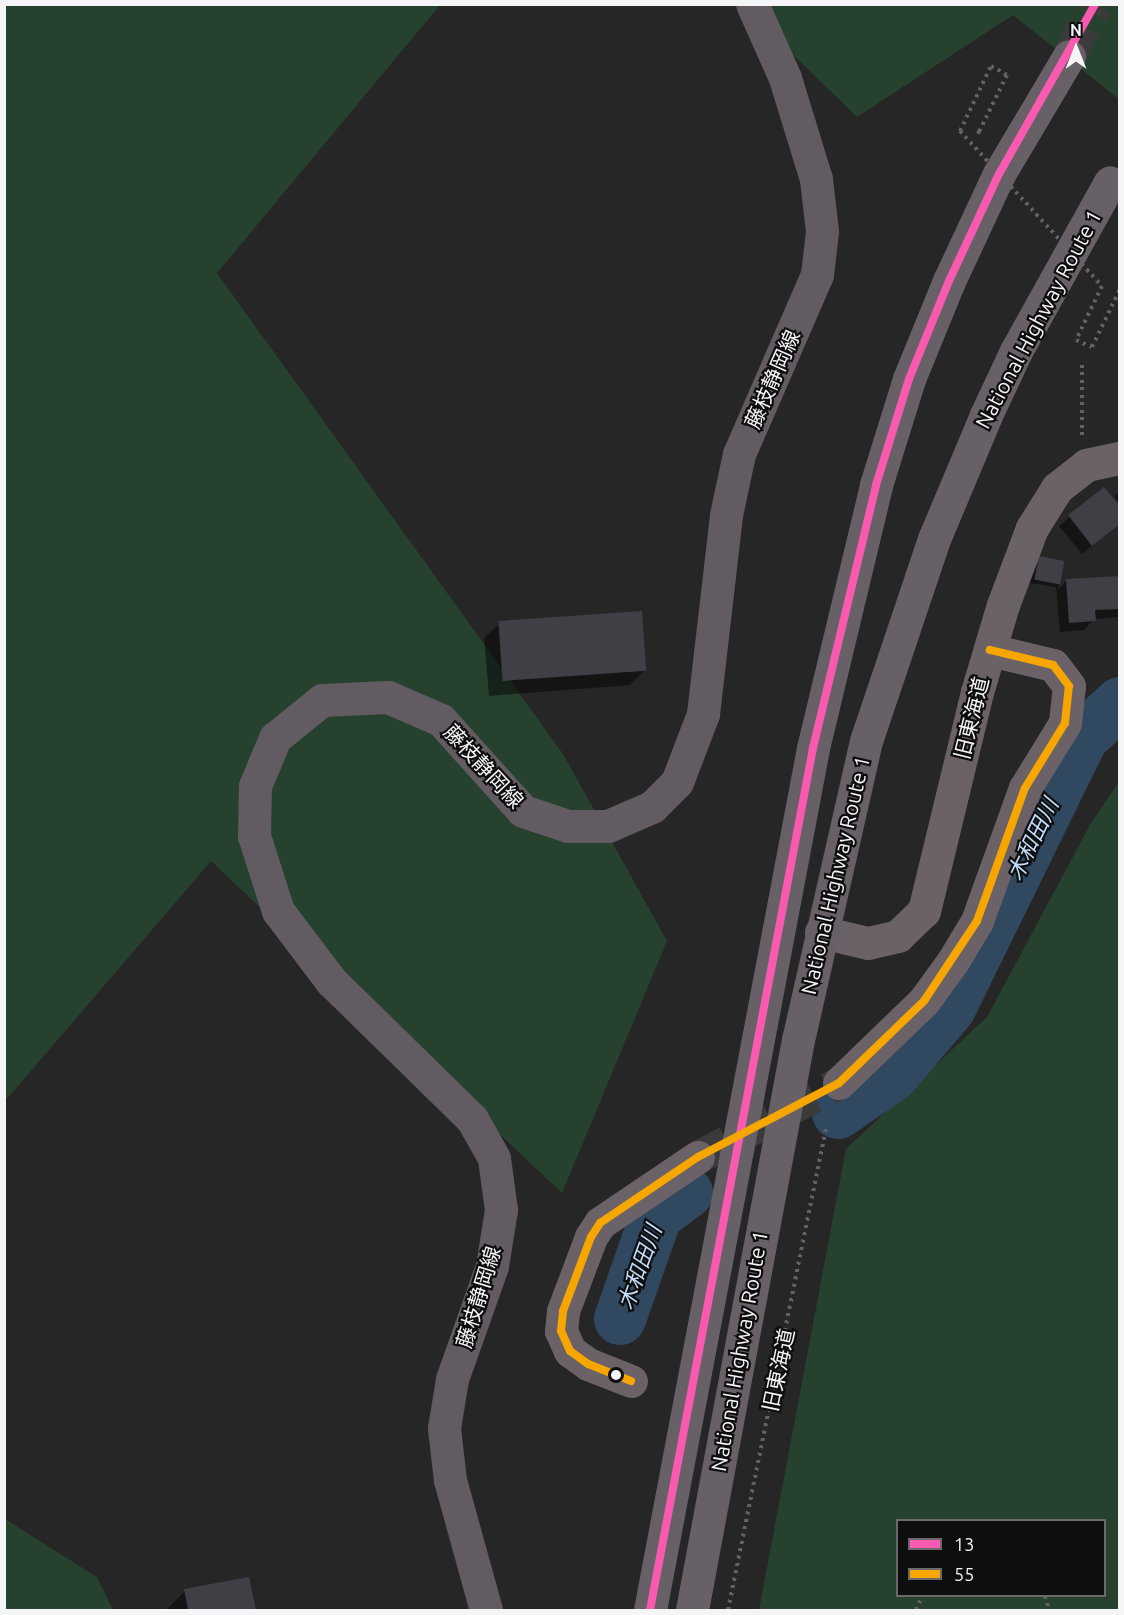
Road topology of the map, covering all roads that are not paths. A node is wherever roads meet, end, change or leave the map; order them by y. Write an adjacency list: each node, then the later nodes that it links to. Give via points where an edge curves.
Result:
1 (752, 4): 10 (main road, 藤枝静岡線, via 785,78 816,179 822,231 817,275 739,454 726,515 703,714 677,782 652,807 608,826 568,826 523,811 441,720 388,697 322,700 275,738 255,786 254,836 278,911 331,981 472,1119 494,1158 501,1210 492,1266 452,1378 444,1428 450,1480)
2 (1068, 56): 11 (highway, National Highway Route 1, via 999,174 949,281 909,379 876,485 813,748)
3 (1110, 182): 6 (highway, National Highway Route 1, via 1016,351 934,539 866,741)
4 (1119, 458): 5 (street, 旧東海道, via 1086,465 1057,488 1032,528)
5 (990, 650): 6 (street, 旧東海道, via 924,911 898,936 868,943); 7 (street, via 1053,665 1068,686 1065,723 1025,788 977,921 953,961 924,1001)
6 (836, 935): 12 (highway, National Highway Route 1, via 770,1183)
7 (839, 1083)
8 (698, 1157): 9 (street, via 600,1223 562,1311 561,1330 570,1351 588,1364)
9 (631, 1381)
10 (486, 1611)
11 (650, 1611)
12 (692, 1611)

